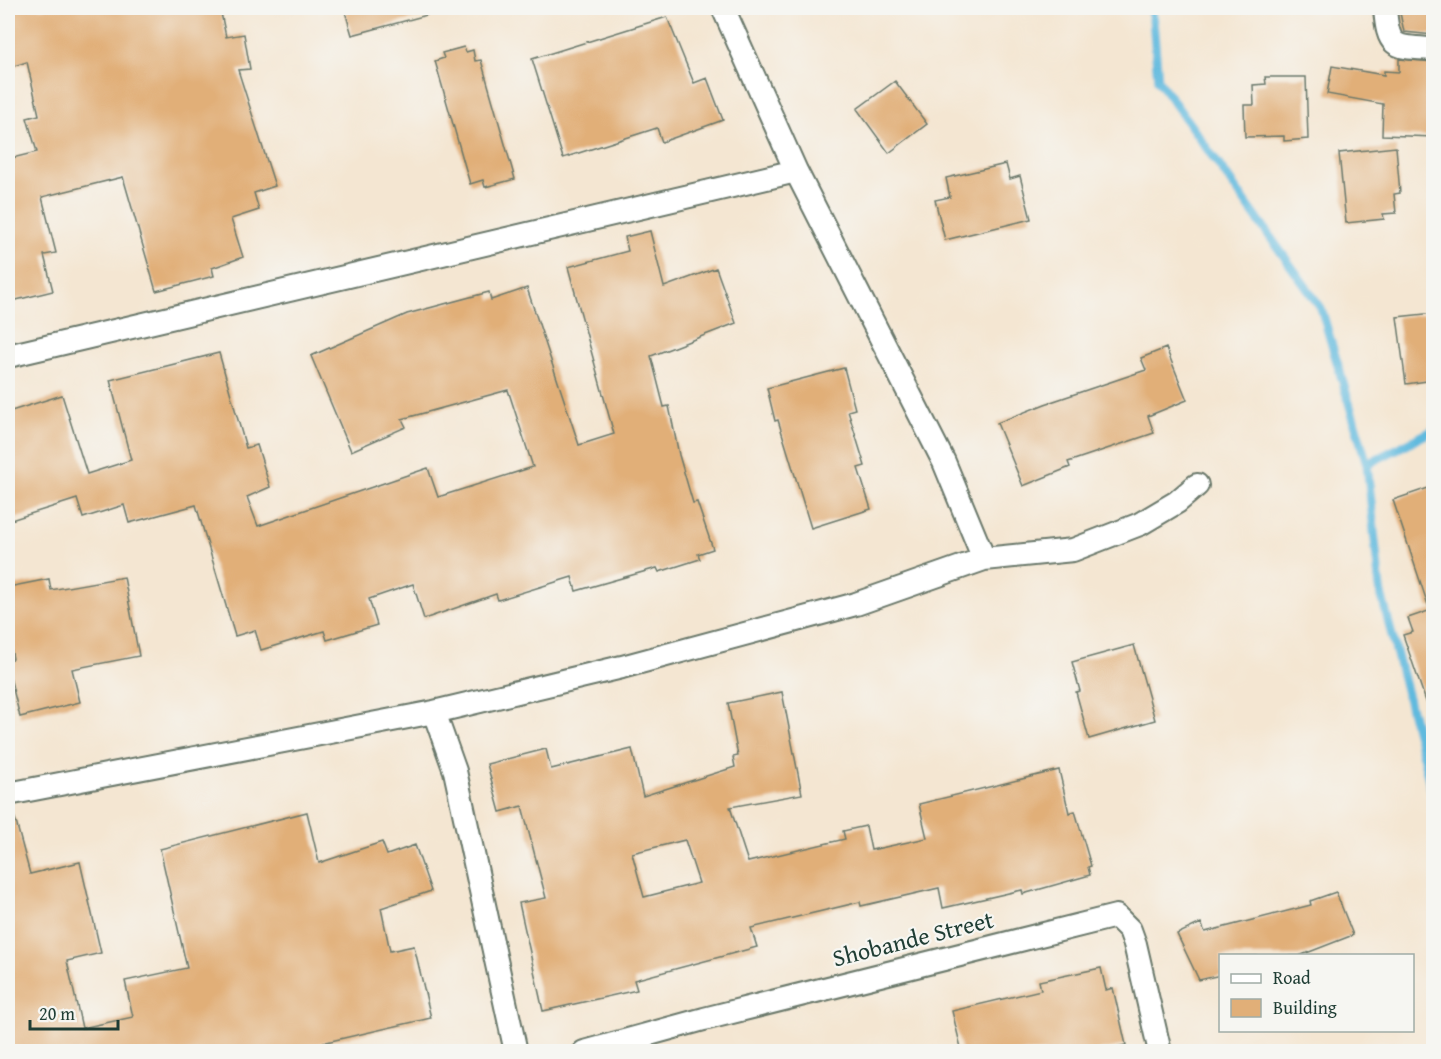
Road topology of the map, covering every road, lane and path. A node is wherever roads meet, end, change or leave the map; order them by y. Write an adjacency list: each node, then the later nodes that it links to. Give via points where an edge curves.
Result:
1 (723, 8): 4 (street)
2 (1385, 8): 3 (street, via 1391,40 1400,47)
3 (1434, 49)
4 (796, 171): 5 (street); 7 (street, via 944,462)
5 (8, 356)
6 (1197, 485): 7 (street, via 1140,524 1073,550)
7 (984, 560): 8 (street, via 856,604 622,667)
8 (434, 712): 9 (street); 10 (street, via 455,771)
9 (8, 794)
10 (516, 1052)
11 (584, 1052): 12 (street, Shobande Street, via 1116,916 1130,930 1135,944)
12 (1160, 1052)

